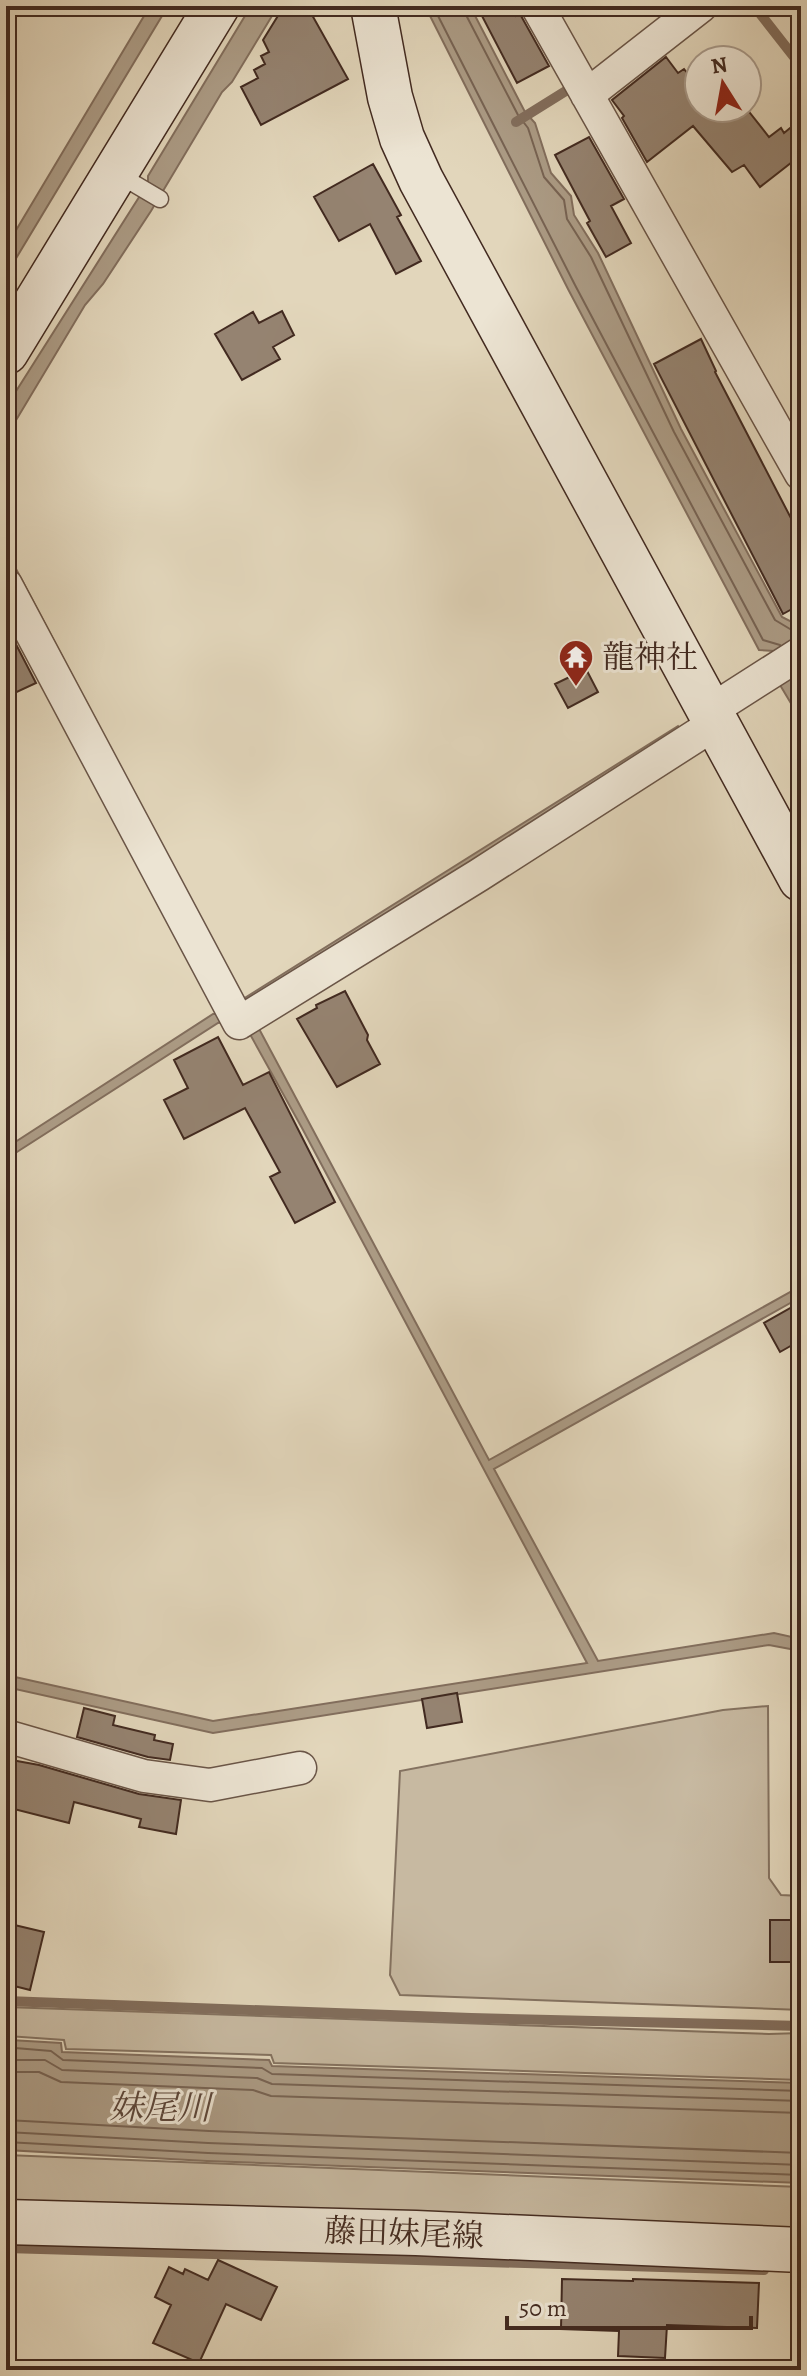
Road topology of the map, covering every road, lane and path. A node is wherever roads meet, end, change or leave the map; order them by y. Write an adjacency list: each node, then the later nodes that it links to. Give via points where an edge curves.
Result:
1 (217, 6): 6 (street)
2 (373, 6): 12 (street, via 390,97 421,180)
3 (537, 6): 5 (street)
4 (701, 6): 5 (street)
5 (582, 85): 9 (street)
6 (127, 179): 7 (lane); 8 (street)
7 (160, 199)
8 (6, 352)
9 (801, 474)
10 (6, 585): 12 (street, via 241,1014 492,867)
11 (792, 659): 12 (street)
12 (713, 717): 13 (street)
13 (801, 879)
14 (6, 1736): 15 (street, via 144,1776 210,1785)
15 (300, 1768)
16 (6, 2222): 17 (street, 藤田妹尾線)
17 (801, 2250)

